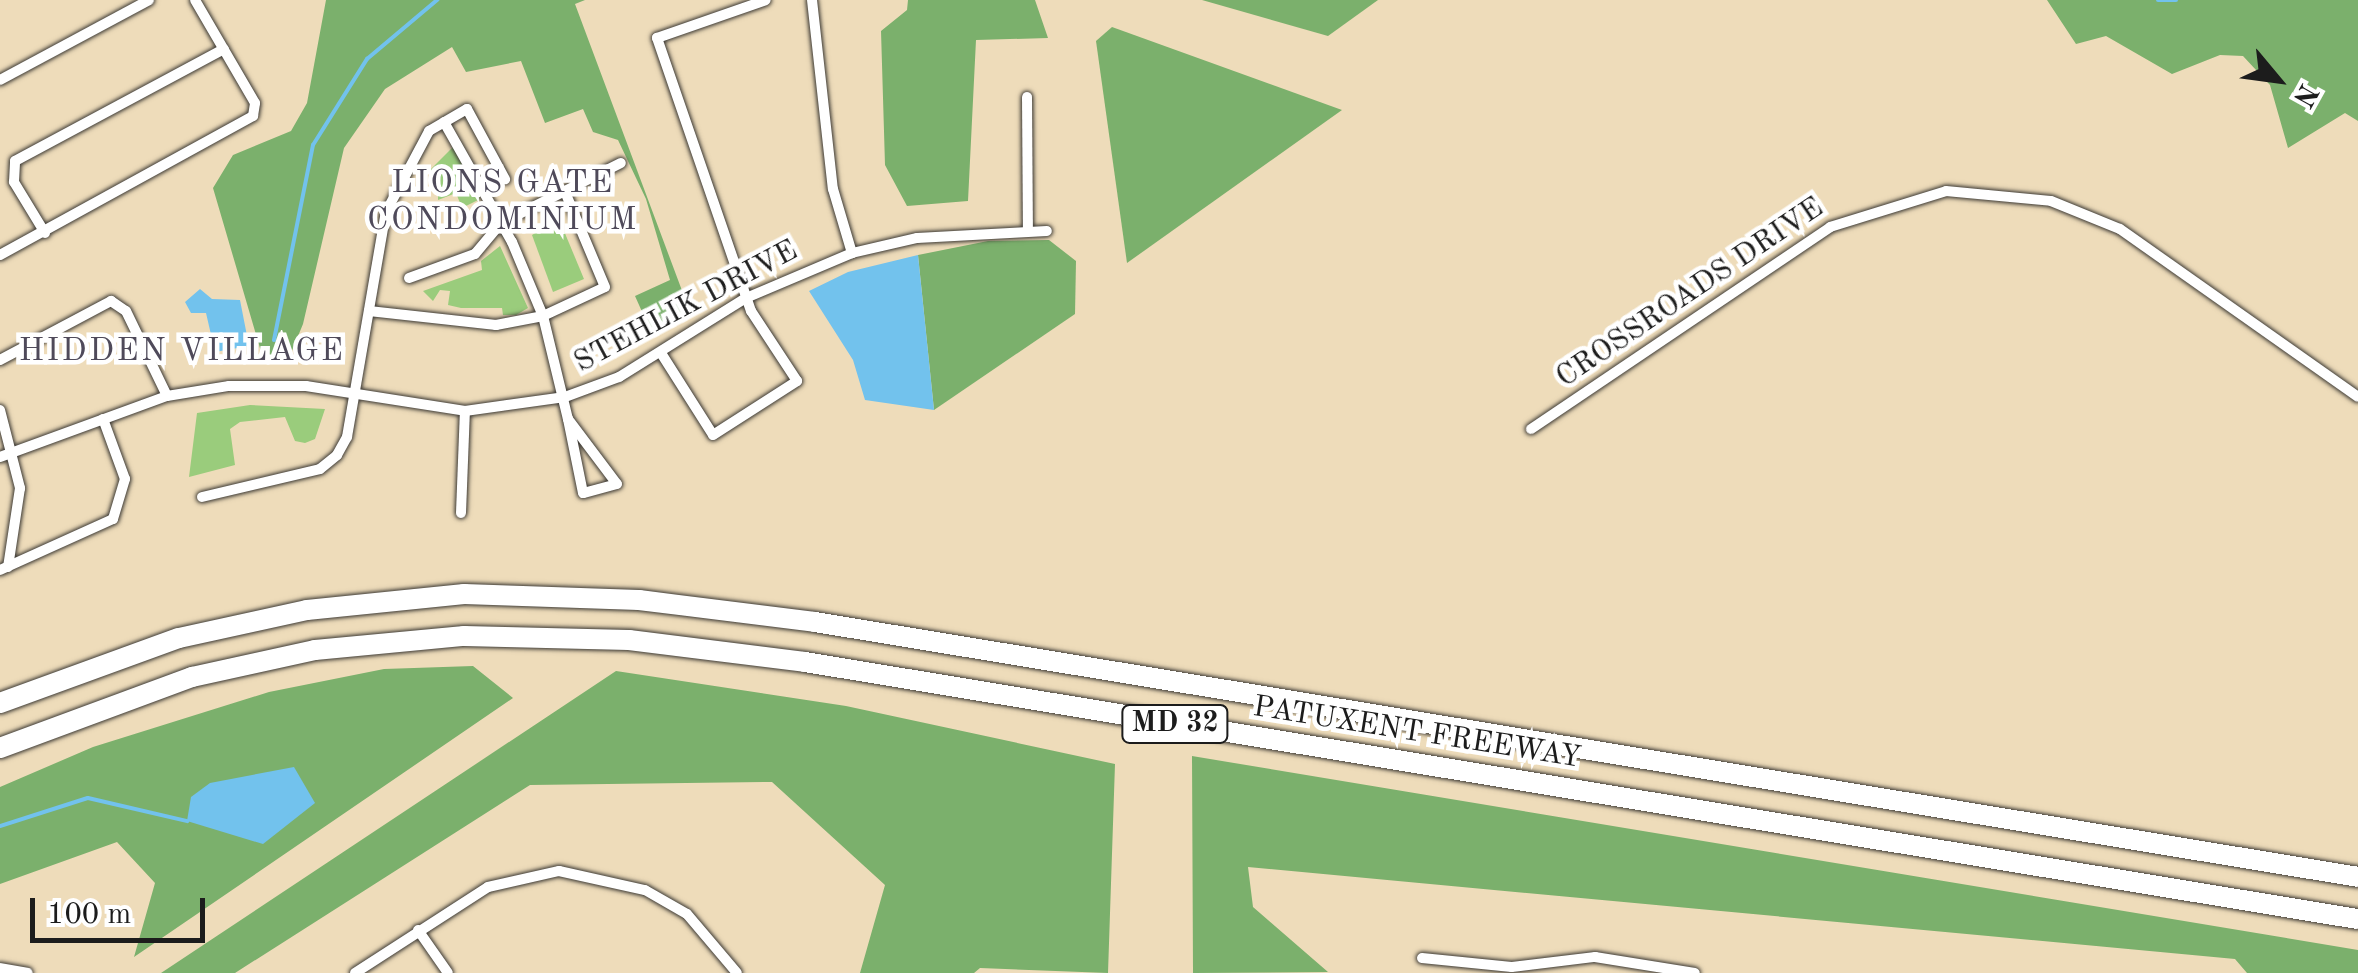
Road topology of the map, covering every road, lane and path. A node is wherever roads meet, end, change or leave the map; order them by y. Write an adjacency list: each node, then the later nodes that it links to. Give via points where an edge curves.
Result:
1 (149, 0): 6 (street)
2 (196, 0): 5 (street)
3 (766, 0): 19 (street, via 657,38)
4 (812, 0): 16 (street, via 833,190)
5 (224, 48): 15 (street, via 255,103 244,125); 15 (street, via 15,162 14,182)
6 (0, 80)
7 (1026, 97): 13 (street)
8 (444, 122): 10 (street, via 467,109); 12 (street); 20 (street, via 429,131 394,187)
9 (621, 163): 11 (street)
10 (504, 178)
11 (566, 194): 12 (street); 21 (street, via 605,287)
12 (501, 223): 18 (street, via 476,254); 21 (street)
13 (1028, 230): 14 (street, STEHLIK DRIVE); 16 (street, STEHLIK DRIVE, via 917,238)
14 (1047, 231)
15 (44, 233): 17 (street)
16 (852, 253): 19 (street, STEHLIK DRIVE)
17 (0, 255)
18 (410, 278)
19 (746, 298): 22 (street, STEHLIK DRIVE); 22 (street, via 797,381 713,434)
20 (369, 311): 21 (street, via 470,326); 24 (street)
21 (543, 316): 27 (street)
22 (660, 353): 27 (street, STEHLIK DRIVE)
23 (0, 360): 25 (street, via 111,301 126,311)
24 (355, 395): 25 (street, STEHLIK DRIVE, via 269,384); 29 (street, STEHLIK DRIVE); 34 (street, via 346,436 320,469)
25 (167, 396): 30 (street, STEHLIK DRIVE)
26 (2358, 396): 32 (street, CROSSROADS DRIVE, via 2120,230 2051,201 1946,191 1868,210 1813,236)
27 (565, 397): 29 (street, STEHLIK DRIVE); 31 (street)
28 (0, 410): 33 (street)
29 (465, 411): 35 (street)
30 (103, 419): 33 (street, STEHLIK DRIVE); 36 (street, via 124,478 113,519)
31 (568, 420): 31 (street, via 578,430 617,484 583,493)
32 (1531, 429)
33 (6, 456): 36 (street, via 20,488)
34 (202, 498)
35 (462, 513)
36 (4, 568)
37 (0, 703): 39 (highway, PATUXENT FREEWAY / MD 32, via 178,638 307,610 464,594 640,600 815,622)
38 (0, 748): 40 (highway, PATUXENT FREEWAY / MD 32, via 174,683 315,650 464,636 630,640 805,662)
39 (2358, 877)
40 (2358, 919)
41 (418, 930): 45 (street); 46 (street); 47 (street, via 488,887 558,871 597,875 645,890 687,914)
42 (1422, 958): 48 (street, via 1512,967 1595,957)
43 (0, 968): 44 (street)
44 (28, 973)
45 (355, 973)
46 (448, 973)
47 (737, 973)
48 (1695, 973)

